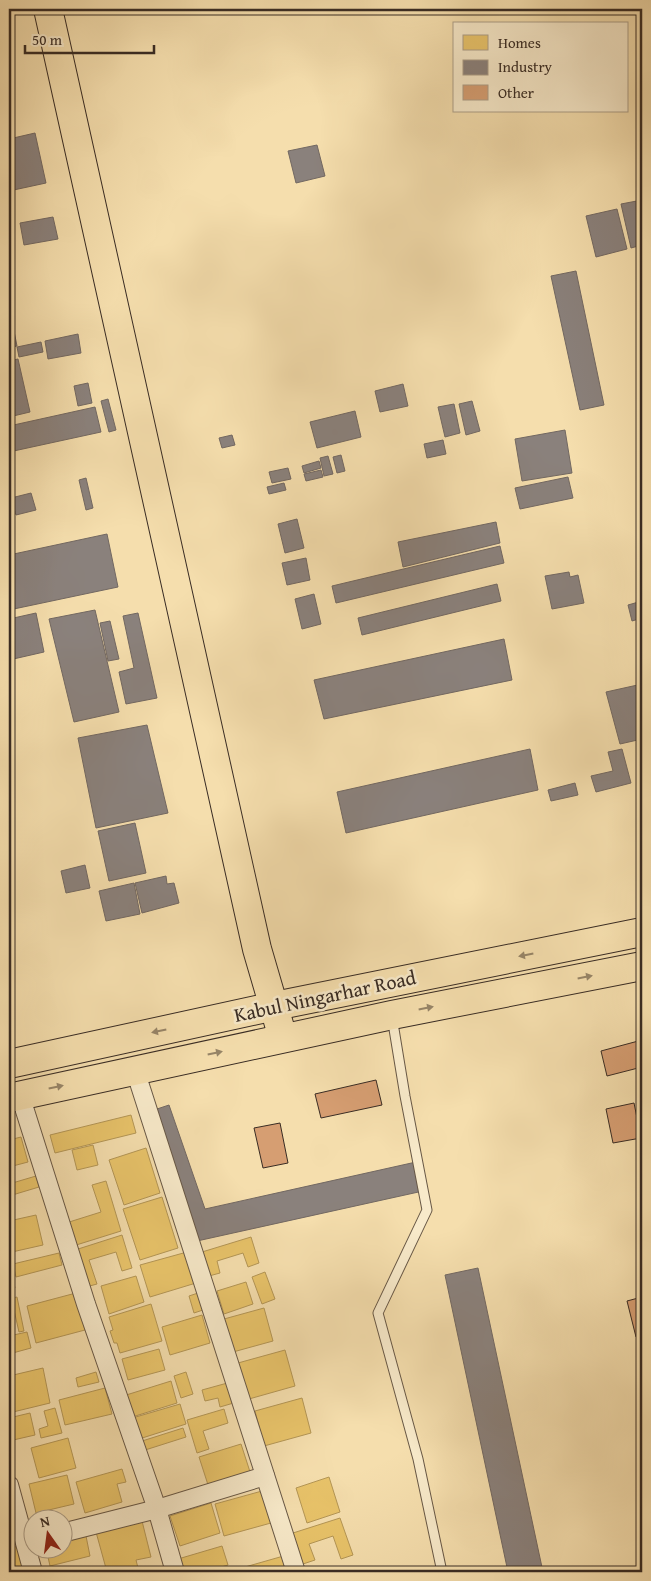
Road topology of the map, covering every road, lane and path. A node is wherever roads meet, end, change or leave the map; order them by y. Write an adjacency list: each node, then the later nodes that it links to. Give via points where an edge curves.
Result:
1 (48, 9): 4 (highway, via 257,949)
2 (642, 932): 4 (highway, Kabul Ningarhar Road, one-way to 4)
3 (642, 966): 5 (highway, Kabul Ningarhar Road, one-way to 3)
4 (275, 1006): 6 (highway); 7 (highway, Kabul Ningarhar Road, one-way to 7)
5 (392, 1015): 6 (highway, Kabul Ningarhar Road); 19 (lane, via 427,1210 378,1313 418,1459)
6 (283, 1038): 8 (highway, Kabul Ningarhar Road, one-way to 6)
7 (9, 1064)
8 (135, 1070): 9 (highway, Kabul Ningarhar Road, one-way to 8); 10 (street)
9 (15, 1096): 12 (street)
10 (265, 1476): 12 (street); 18 (street)
11 (9, 1485): 14 (street)
12 (157, 1509): 13 (street); 17 (street)
13 (72, 1530)
14 (22, 1542)
15 (28, 1558): 16 (street)
16 (34, 1572)
17 (175, 1572)
18 (296, 1572)
19 (442, 1572)

